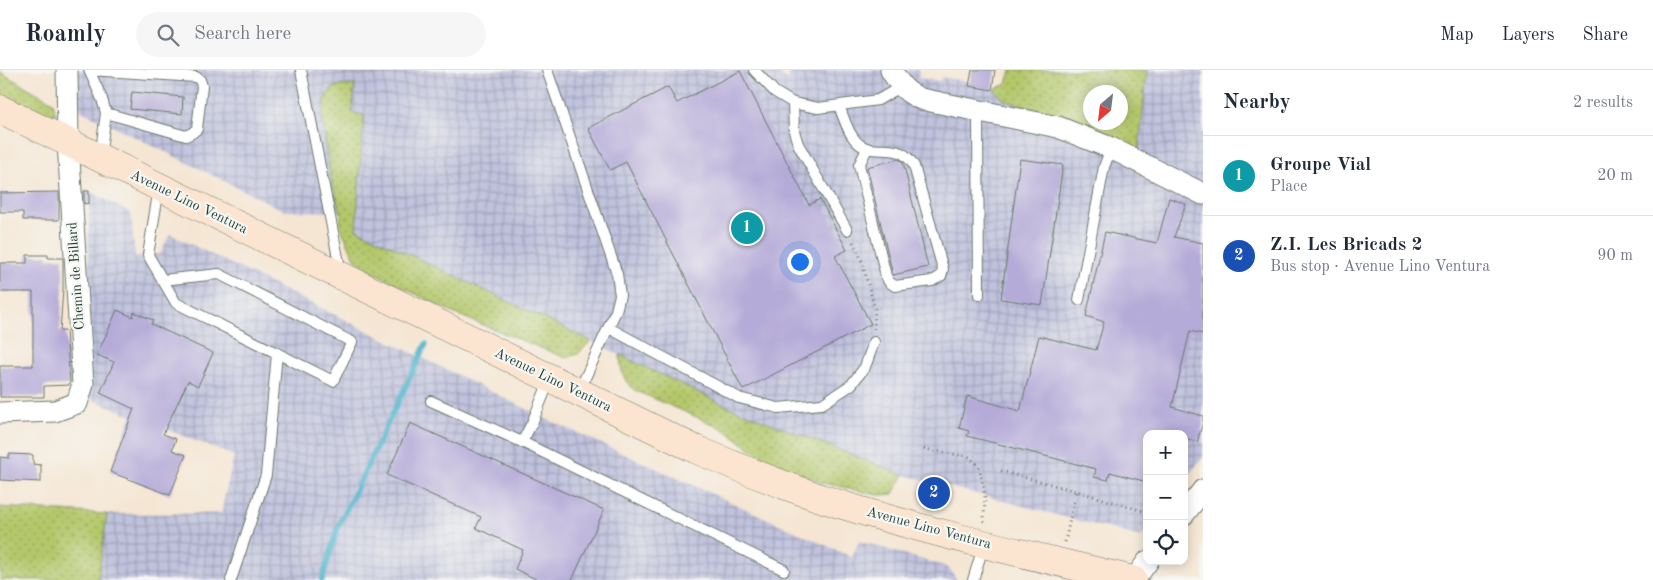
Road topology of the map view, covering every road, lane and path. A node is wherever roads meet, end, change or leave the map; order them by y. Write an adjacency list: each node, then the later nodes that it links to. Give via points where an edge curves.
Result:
1 (67, 70): 12 (street, Chemin de Billard)
2 (88, 70): 11 (lane); 11 (lane, via 196,77 202,86 197,129 186,136)
3 (301, 70): 19 (lane)
4 (547, 70): 23 (lane, via 617,274 620,295)
5 (754, 70): 7 (lane, via 775,92)
6 (897, 78): 8 (lane, via 878,100); 10 (street, via 909,93 921,99)
7 (794, 103): 8 (lane, via 818,108); 18 (lane, via 794,131 798,144)
8 (839, 106): 14 (lane, via 852,136)
9 (0, 109): 12 (main road, Avenue Lino Ventura)
10 (978, 110): 13 (street, via 1058,127); 21 (lane)
11 (106, 113): 15 (lane)
12 (68, 142): 15 (main road, Avenue Lino Ventura); 29 (street, Chemin de Billard, via 83,384 77,403 55,411)
13 (1111, 148): 17 (street); 22 (lane, via 1104,167)
14 (867, 149): 14 (lane, via 899,151 909,156 914,166 943,269 941,276 932,281 895,286 886,276 859,165)
15 (100, 158): 16 (main road, Avenue Lino Ventura)
16 (160, 188): 19 (main road, Avenue Lino Ventura); 20 (lane, via 148,255)
17 (1203, 194)
18 (847, 230): 24 (path, via 861,259 875,309)
19 (342, 277): 26 (main road, Avenue Lino Ventura)
20 (162, 280): 25 (lane, via 176,303); 25 (lane, via 219,274 352,342 333,381)
21 (980, 295)
22 (1079, 300)
23 (609, 328): 24 (lane, via 739,398 778,408 822,404 850,385 865,367); 27 (lane)
24 (874, 342)
25 (277, 353): 41 (lane, via 266,475)
26 (551, 378): 27 (main road, Avenue Lino Ventura); 30 (lane)
27 (578, 392): 37 (main road, Avenue Lino Ventura, via 695,449 768,480 918,527)
28 (431, 401): 30 (lane)
29 (0, 413)
30 (522, 442): 40 (lane)
31 (924, 449): 37 (path, via 969,457 979,466 984,496)
32 (1001, 472): 34 (path)
33 (1203, 490): 35 (street)
34 (1076, 491): 36 (path); 38 (path)
35 (1188, 509)
36 (1143, 511)
37 (984, 543): 38 (main road, Avenue Lino Ventura); 42 (lane)
38 (1061, 562): 43 (main road, Avenue Lino Ventura)
39 (1145, 565): 43 (street)
40 (784, 570)
41 (231, 580)
42 (973, 580)
43 (1133, 580)

